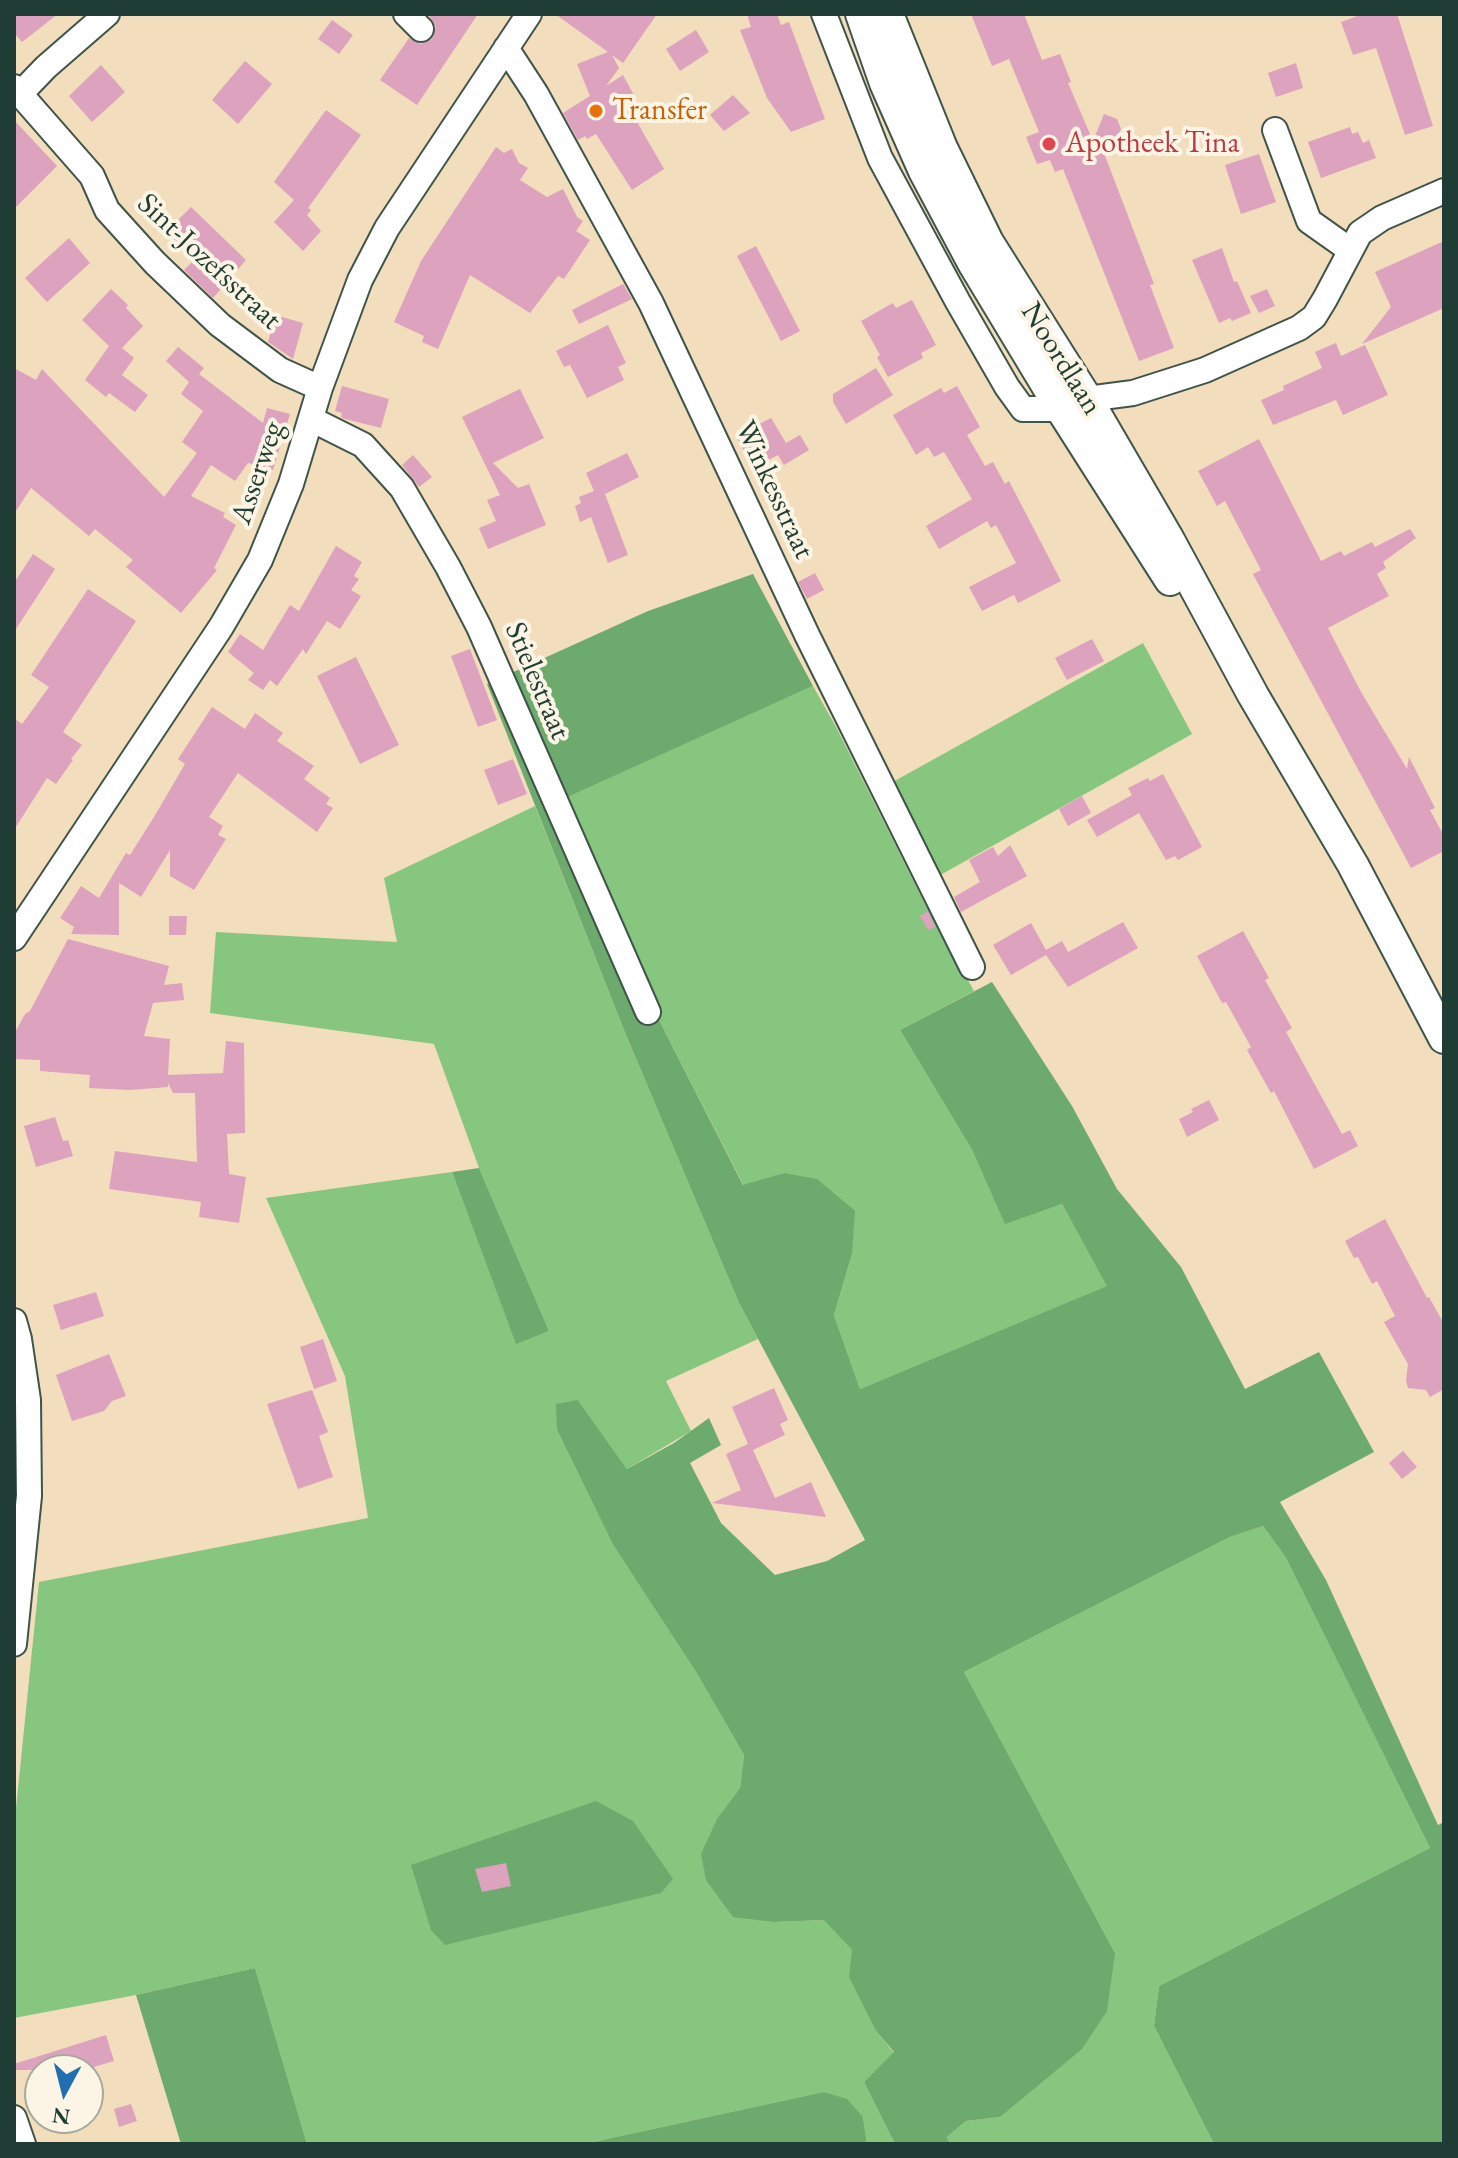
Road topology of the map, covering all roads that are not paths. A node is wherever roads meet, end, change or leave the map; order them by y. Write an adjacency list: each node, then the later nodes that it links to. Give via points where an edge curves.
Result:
1 (107, 14): 7 (street)
2 (529, 14): 6 (street, Asserweg)
3 (824, 14): 12 (street, Noordlaan, via 880,158 1007,387 1023,409)
4 (861, 14): 12 (main road, Noordlaan, via 924,171 973,263)
5 (888, 14): 12 (main road, Noordlaan, via 942,148)
6 (506, 48): 11 (street, Asserweg, via 387,228 360,280); 15 (street, Winkesstraat, via 651,303 807,635)
7 (17, 90): 11 (street, Sint-Jozefsstraat, via 92,176 107,210 155,263 220,325 280,370)
8 (1275, 130): 10 (street, via 1309,221)
9 (1444, 191): 10 (street, via 1382,218 1360,233)
10 (1350, 250): 12 (street, via 1314,317 1299,328 1205,370 1133,393)
11 (320, 388): 13 (street, Asserweg)
12 (1074, 404): 17 (main road, Noordlaan, via 1168,538)
13 (311, 419): 14 (street, Asserweg, via 260,560); 16 (street, Stielestraat, via 363,445 402,488 448,567)
14 (14, 938)
15 (972, 967)
16 (648, 1012)
17 (1444, 1038)
18 (14, 1321): 19 (street, via 28,1400 29,1496)
19 (14, 1644)
20 (14, 2118): 21 (street)
21 (23, 2144)

